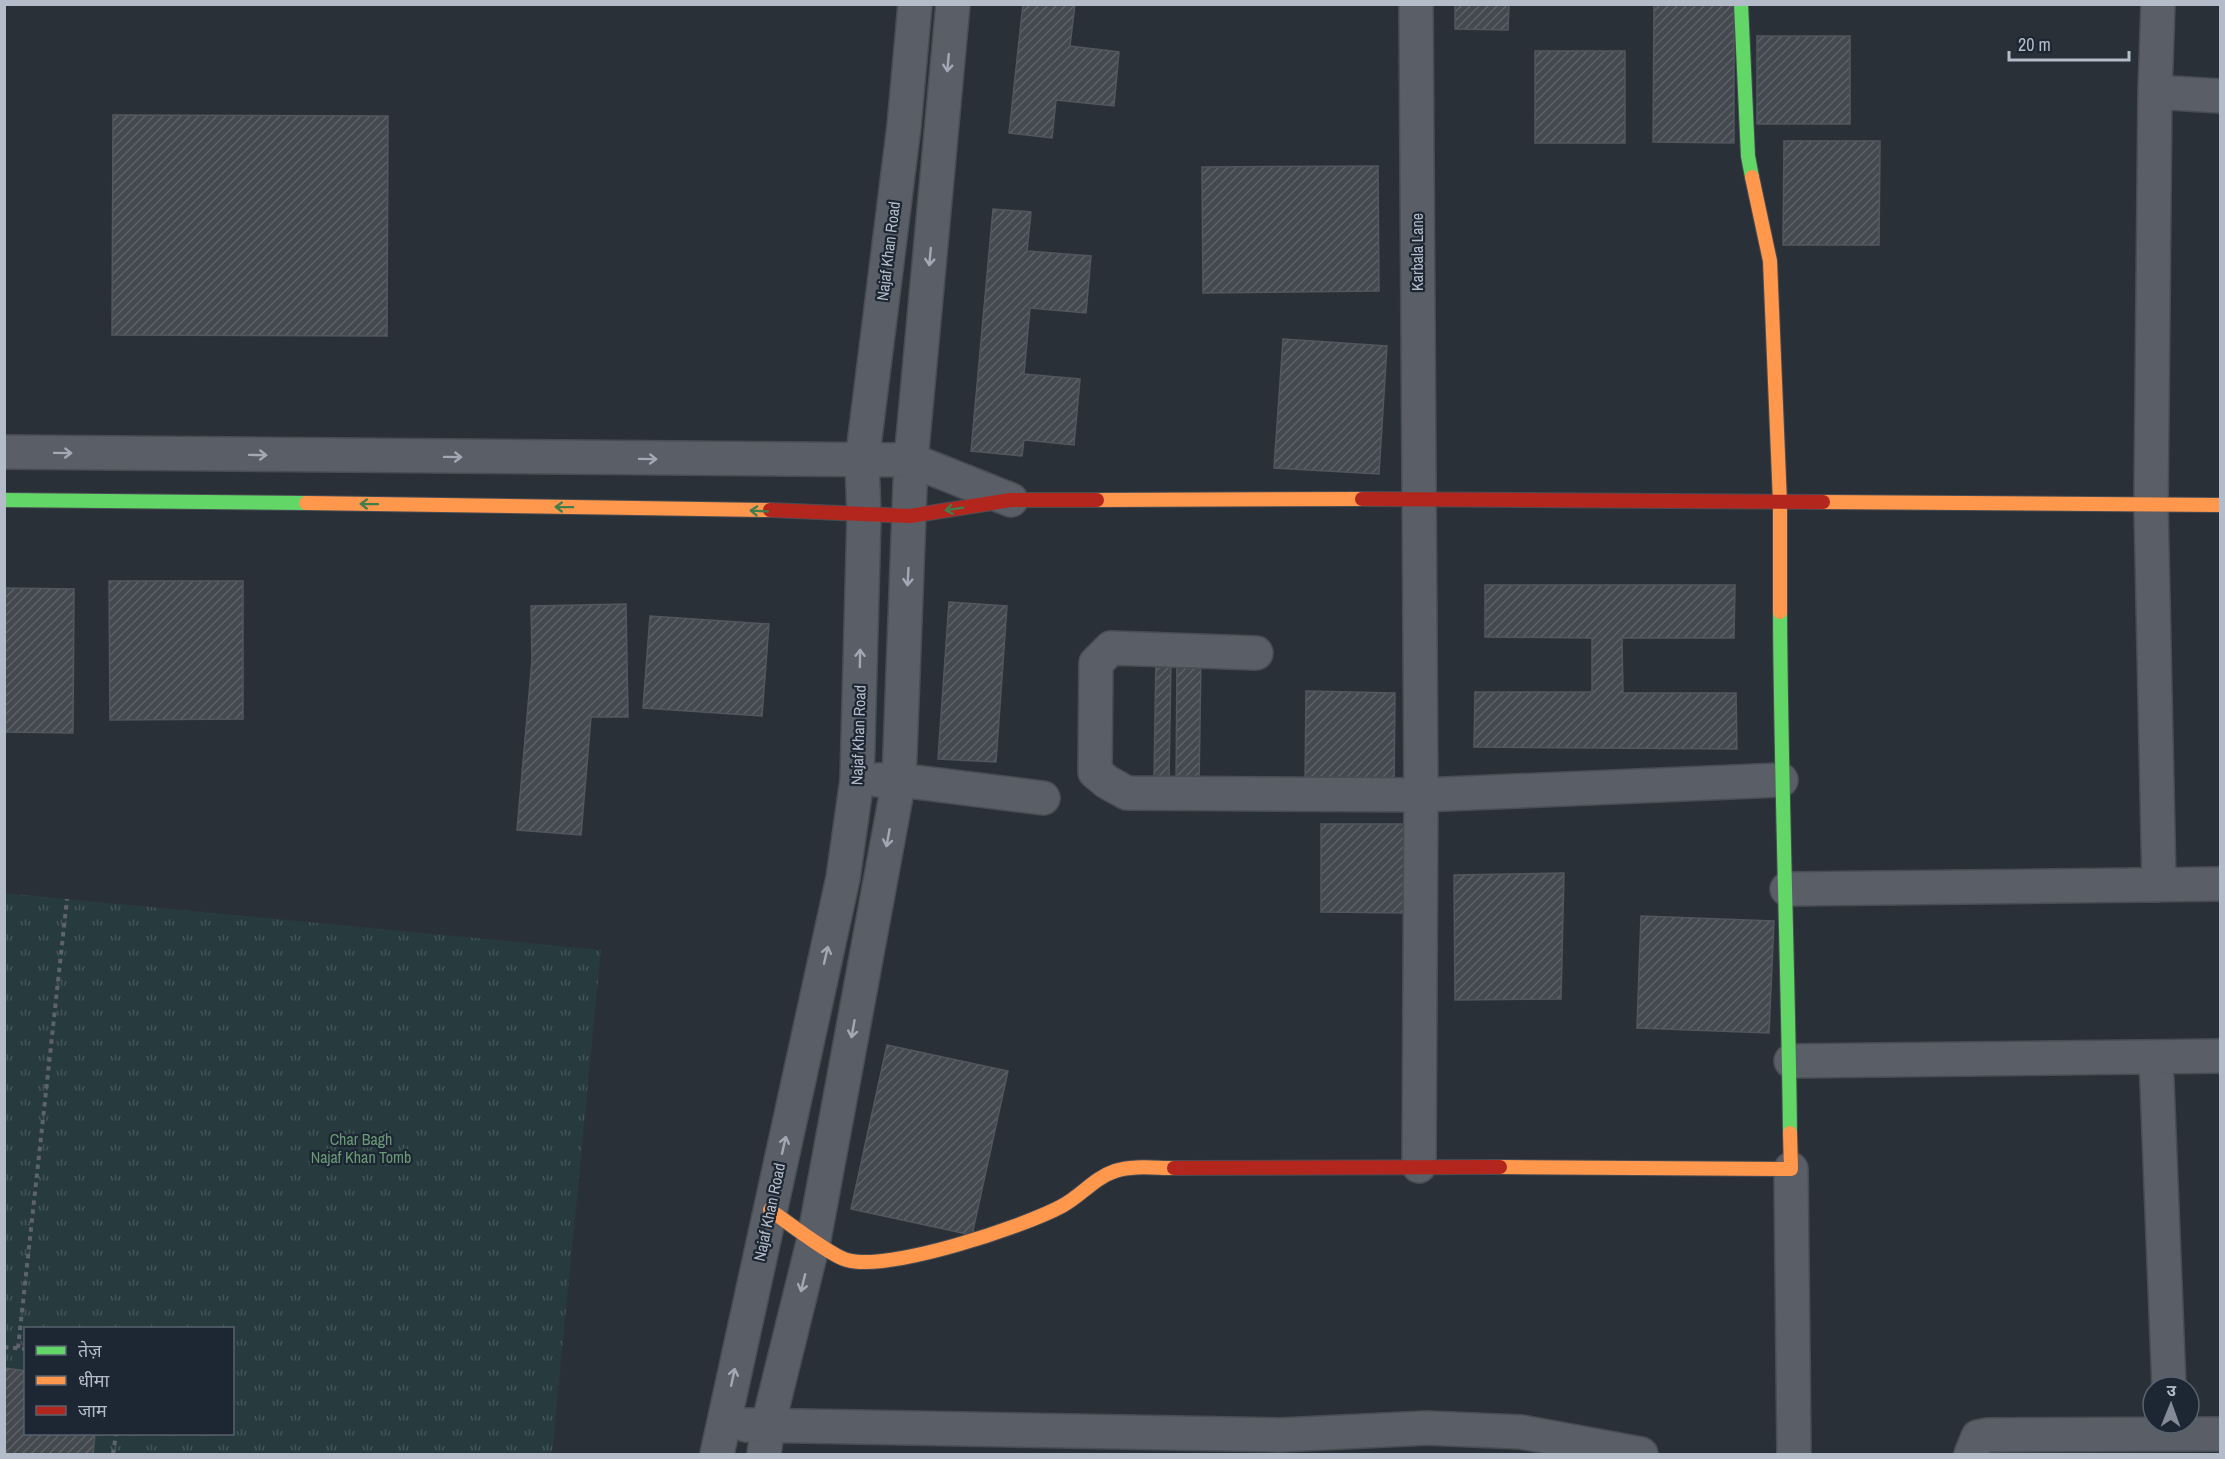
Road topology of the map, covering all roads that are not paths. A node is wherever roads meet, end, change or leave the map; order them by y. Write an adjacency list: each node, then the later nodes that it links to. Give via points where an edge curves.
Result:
1 (915, 4): 10 (street, Najaf Khan Road, via 904,126)
2 (953, 4): 9 (street, one-way to 9)
3 (1416, 4): 11 (street, Karbala Lane)
4 (1741, 4): 14 (street, via 1748,156 1770,261)
5 (2158, 4): 6 (street)
6 (2155, 92): 7 (street); 15 (street)
7 (2220, 96)
8 (4, 452): 10 (street, one-way to 10)
9 (911, 460): 10 (street); 13 (street); 18 (street)
10 (862, 461): 17 (street, Najaf Khan Road)
11 (1418, 499): 13 (street); 14 (street); 23 (street, Karbala Lane)
12 (4, 500): 17 (street, one-way to 12, via 712,508)
13 (1011, 500): 18 (street, one-way to 18)
14 (1780, 503): 15 (street); 22 (street)
15 (2151, 505): 16 (street); 26 (street)
16 (2220, 505)
17 (864, 516): 18 (street); 20 (street, Najaf Khan Road, one-way to 17)
18 (910, 516): 21 (street, one-way to 21)
19 (1256, 653): 23 (street, via 1111,648 1096,663 1095,772 1126,794)
20 (857, 780): 21 (street); 33 (street, Najaf Khan Road, one-way to 20, via 843,878)
21 (898, 780): 24 (street); 34 (street, one-way to 34)
22 (1781, 780): 23 (street); 27 (street)
23 (1421, 795): 31 (street, Karbala Lane)
24 (1043, 798)
25 (2220, 884): 26 (street)
26 (2159, 885): 27 (street)
27 (1787, 888): 30 (street)
28 (2220, 1056): 29 (street)
29 (2156, 1057): 30 (street); 35 (street)
30 (1791, 1061): 32 (street)
31 (1419, 1166): 32 (street); 34 (street, via 1126,1168 1106,1172 1061,1207 976,1240 864,1261 846,1260)
32 (1791, 1169): 43 (street)
33 (770, 1210): 34 (street); 39 (street, Najaf Khan Road, one-way to 33)
34 (814, 1239): 40 (street, one-way to 40)
35 (2169, 1375)
36 (2141, 1430): 44 (street, via 1988,1435 1978,1437)
37 (2201, 1432): 38 (street)
38 (2220, 1434)
39 (720, 1439): 40 (street)
40 (766, 1440): 41 (street, via 1281,1435)
41 (1428, 1441): 42 (street, via 1521,1432)
42 (1641, 1455)
43 (1794, 1455)
44 (1971, 1455)

